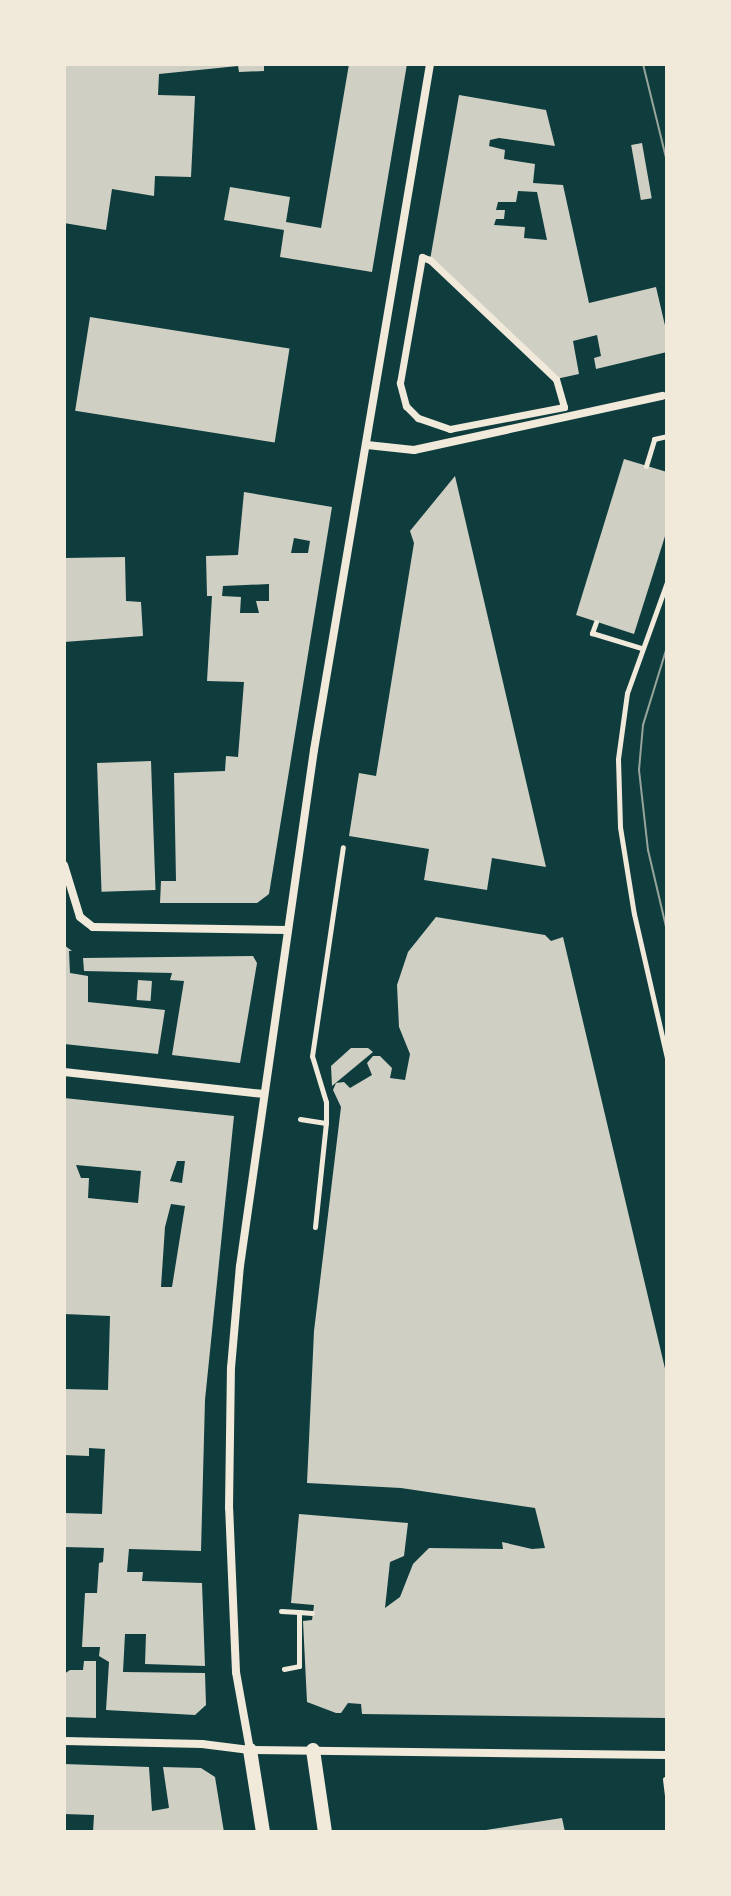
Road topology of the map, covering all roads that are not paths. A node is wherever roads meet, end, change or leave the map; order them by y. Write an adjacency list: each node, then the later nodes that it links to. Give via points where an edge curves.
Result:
1 (430, 64): 4 (street)
2 (430, 260): 2 (street, via 556,379 564,407 450,429 418,418 406,406 400,383 422,257)
3 (664, 395): 4 (street, via 414,450)
4 (367, 445): 6 (street)
5 (64, 865): 6 (street, via 80,917 93,927)
6 (287, 930): 8 (street)
7 (64, 1072): 8 (street)
8 (262, 1094): 10 (street, via 230,1384 236,1672)
9 (64, 1741): 10 (street)
10 (250, 1750): 11 (street); 13 (street)
11 (313, 1750): 12 (street); 14 (street)
12 (667, 1755)
13 (263, 1832)
14 (325, 1832)

